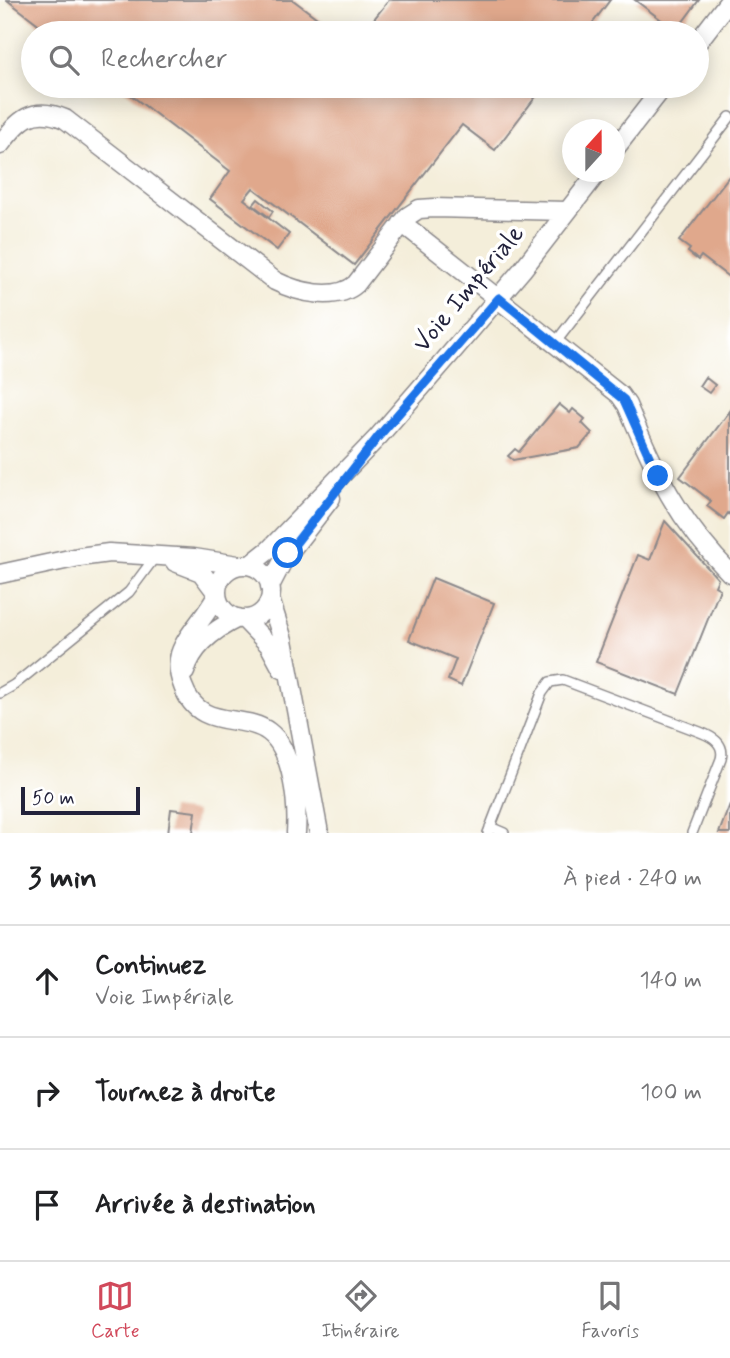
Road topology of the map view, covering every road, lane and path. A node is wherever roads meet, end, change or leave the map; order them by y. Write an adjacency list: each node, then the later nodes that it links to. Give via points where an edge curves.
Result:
1 (730, 0): 2 (street)
2 (709, 27)
3 (655, 98): 5 (street)
4 (730, 117): 11 (lane)
5 (625, 136)
6 (0, 145): 9 (street, via 27,117 44,113 65,119 275,281 291,287 328,294 347,290)
7 (590, 182): 8 (street, Voie Impériale)
8 (567, 211): 9 (street, via 425,208); 10 (street, Voie Impériale)
9 (402, 223): 10 (street)
10 (499, 298): 11 (street); 12 (street, Voie Impériale)
11 (555, 343): 15 (street, via 624,400 665,489 689,527)
12 (378, 437): 14 (street, Voie Impériale, via 269,550); 17 (street, Voie Impériale, via 288,553)
13 (155, 557): 14 (street); 16 (street, via 89,555); 18 (street, via 197,569); 21 (lane, via 129,592)
14 (244, 565): 17 (street, via 262,571); 18 (street, via 224,572)
15 (730, 573)
16 (0, 574)
17 (270, 592): 19 (street, via 261,613); 22 (street)
18 (216, 593): 19 (street, via 225,611); 20 (street, via 180,654 178,669)
19 (241, 619): 20 (street, via 214,632 195,651); 22 (street, via 257,629 273,651)
20 (184, 689): 23 (street, via 211,716 258,726 275,738 291,776)
21 (0, 693)
22 (292, 699): 26 (street)
23 (296, 824): 25 (street)
24 (489, 830): 27 (lane); 28 (lane, via 542,693 550,682 563,680 717,741 722,759)
25 (284, 833)
26 (319, 833)
27 (504, 833)
28 (692, 833)

